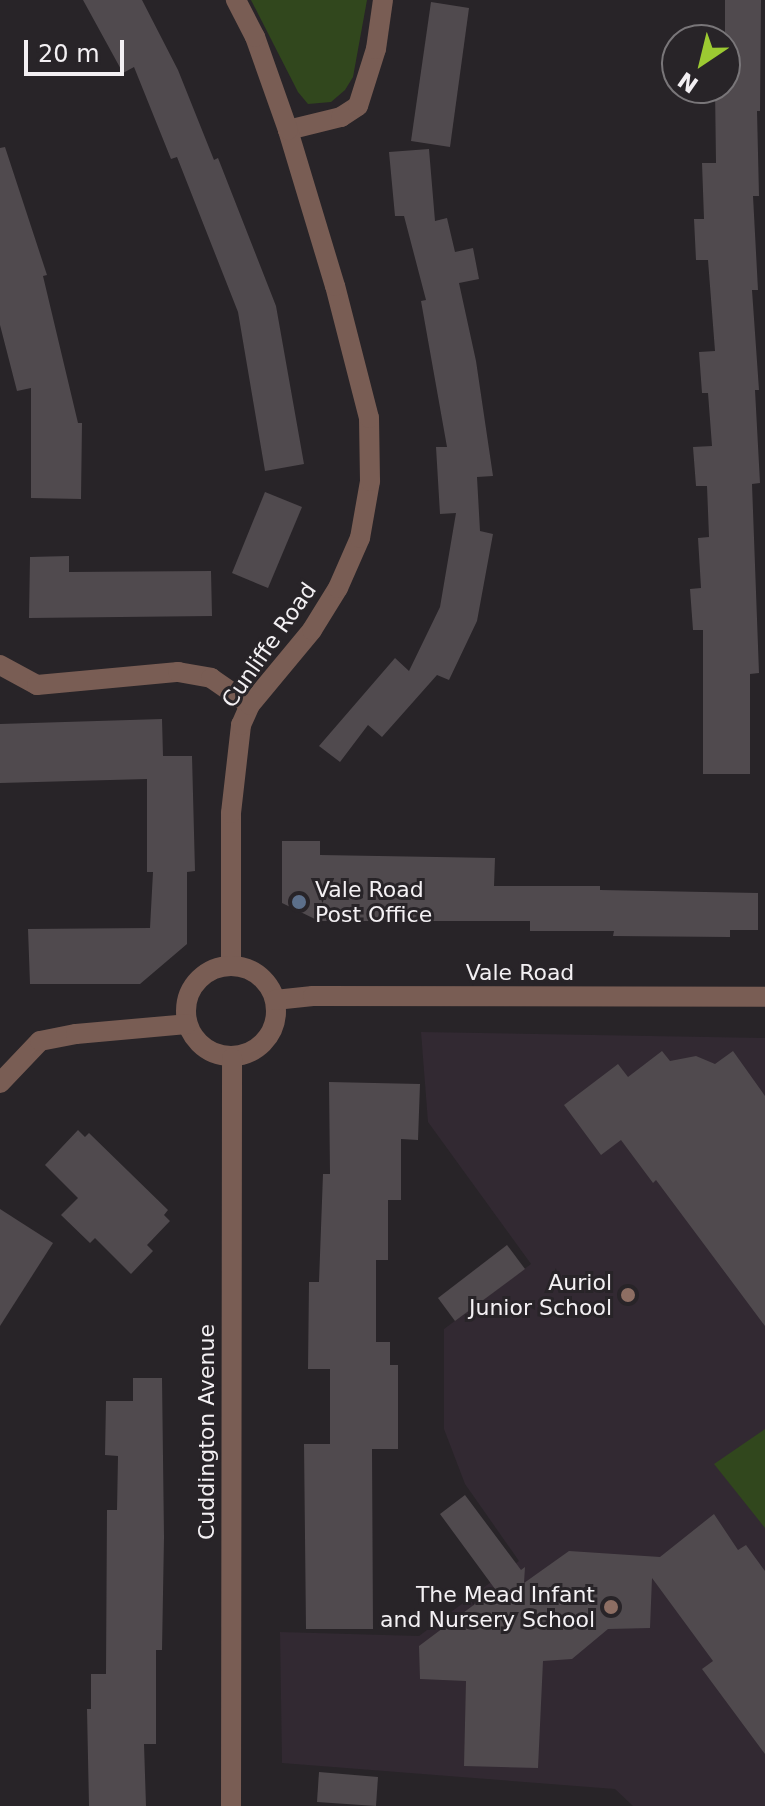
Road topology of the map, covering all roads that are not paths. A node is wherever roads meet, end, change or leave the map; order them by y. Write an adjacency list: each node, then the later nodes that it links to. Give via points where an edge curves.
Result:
1 (236, 0): 3 (street, Cunliffe Road)
2 (383, 0): 3 (street, via 376,49 358,106 341,117)
3 (288, 130): 5 (street, Cunliffe Road, via 369,418 370,481 360,538 338,588 312,630)
4 (0, 665): 5 (street, via 37,685 178,672 211,678)
5 (250, 705): 6 (street, Cunliffe Road, via 234,769)
6 (231, 964): 8 (street, via 255,972); 9 (street, via 205,973 195,983 188,996)
7 (765, 997): 8 (street, Vale Road)
8 (275, 1000): 10 (street, via 269,1034 258,1046)
9 (187, 1024): 10 (street, via 204,1048); 11 (street, via 40,1041)
10 (232, 1058): 12 (street, Cuddington Avenue)
11 (0, 1083)
12 (231, 1806)

